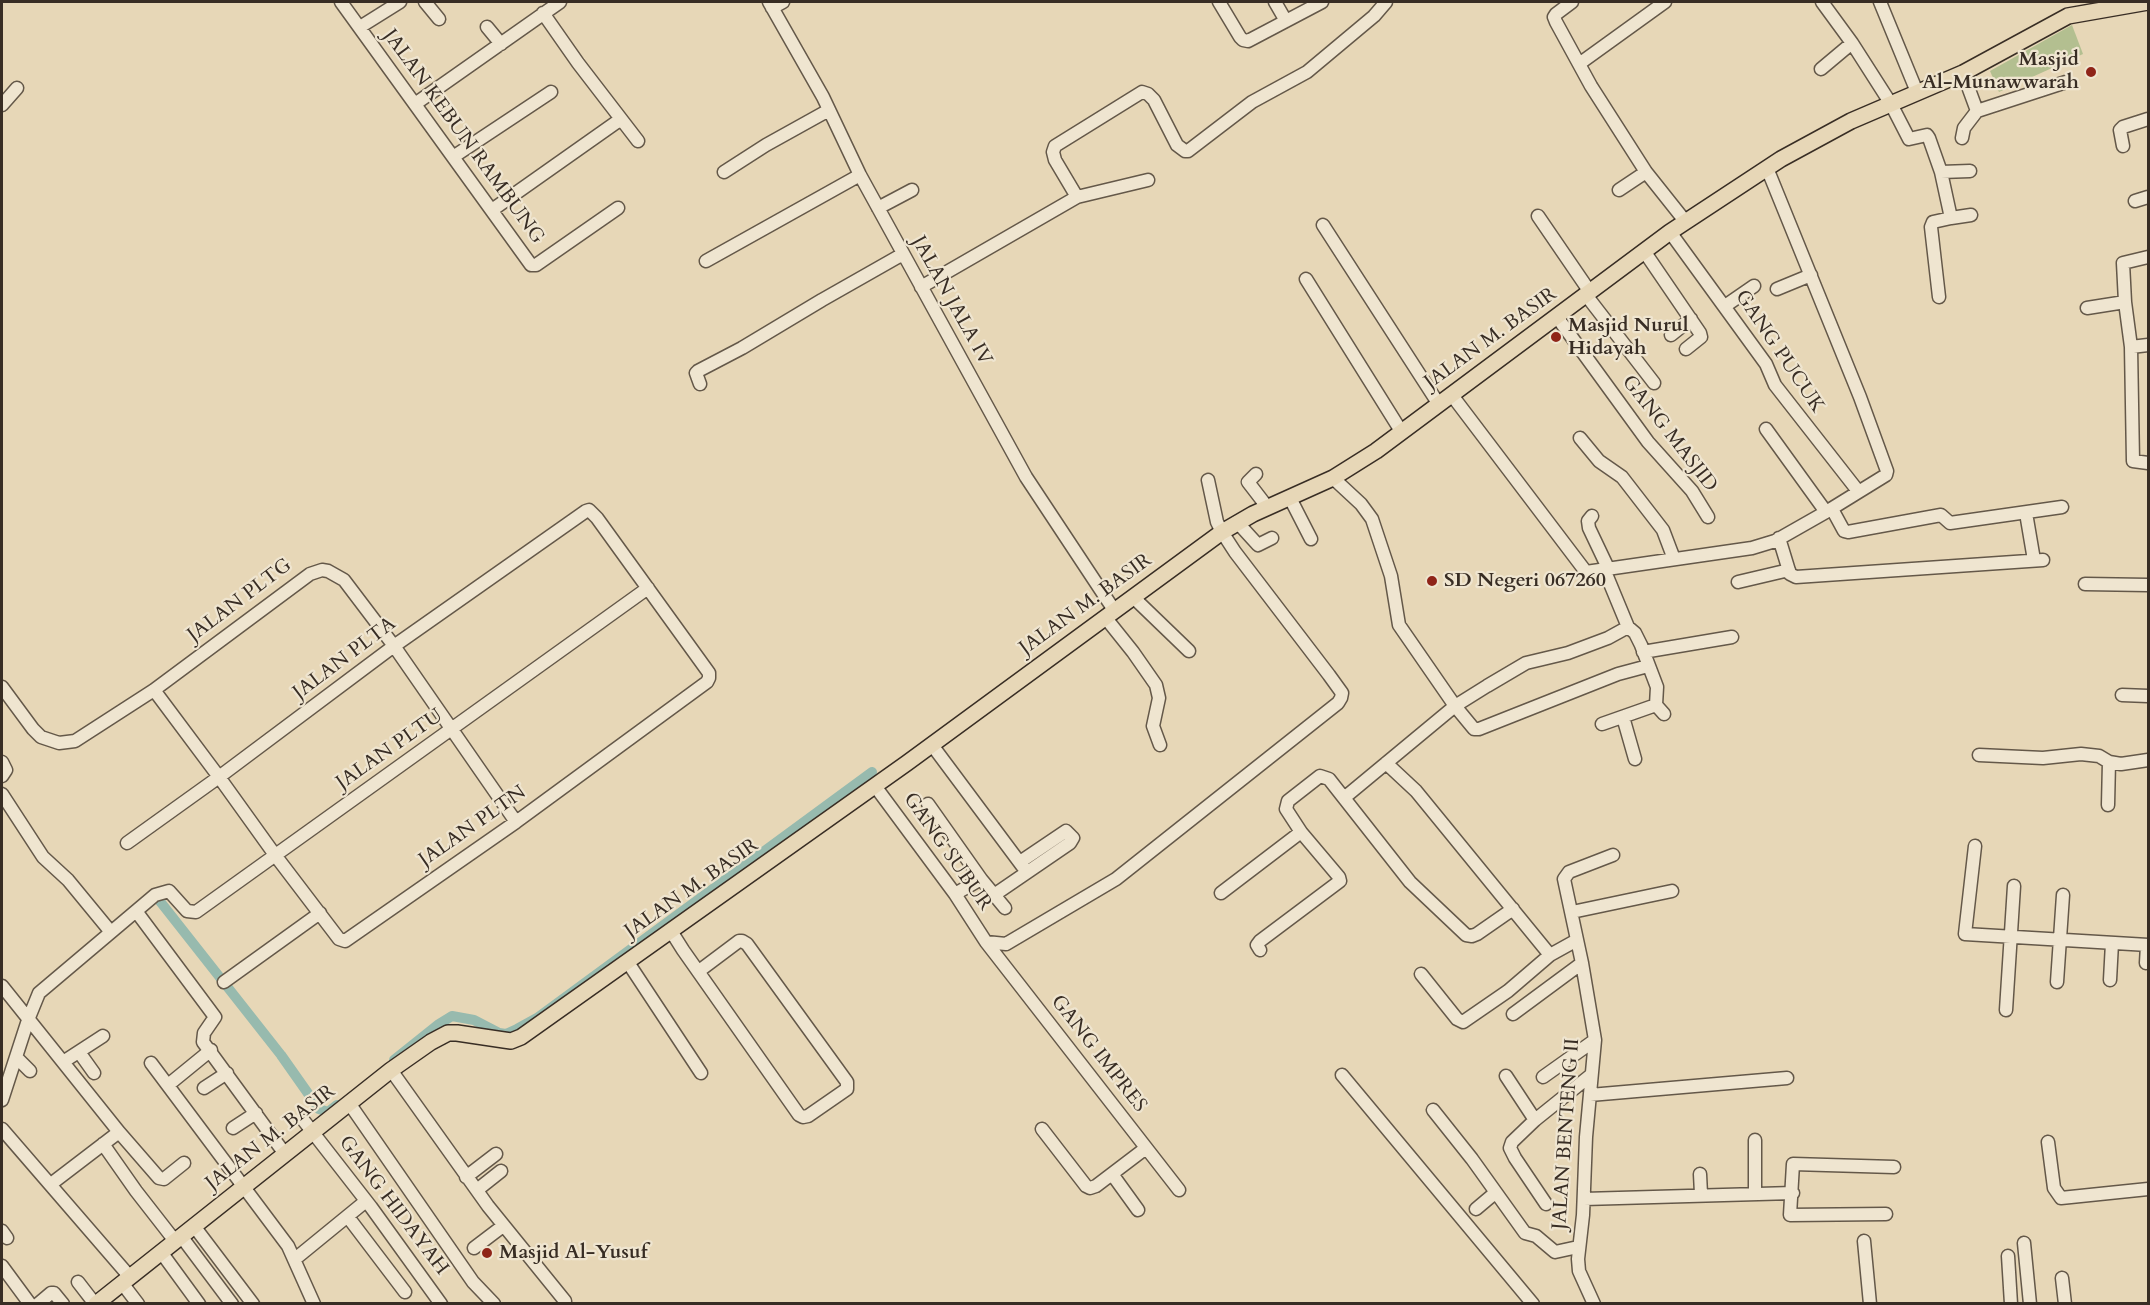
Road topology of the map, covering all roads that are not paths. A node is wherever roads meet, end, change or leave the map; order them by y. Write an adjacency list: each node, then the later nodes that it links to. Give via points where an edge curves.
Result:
1 (341, 2): 18 (street, JALAN KEBUN RAMBUNG)
2 (400, 2): 18 (street)
3 (425, 2): 16 (street)
4 (560, 2): 15 (street)
5 (1219, 2): 17 (street, via 1243,40)
6 (1275, 2): 17 (street)
7 (1322, 2): 17 (street)
8 (1386, 2): 49 (street, via 1307,72 1252,102 1188,151 1177,145 1154,100 1145,92 1055,146 1055,160)
9 (1572, 2): 22 (street, via 1554,17)
10 (1665, 2): 22 (street)
11 (1822, 2): 20 (street)
12 (1880, 2): 28 (street)
13 (2148, 2): 24 (main road, JALAN M. BASIR, via 2068,16)
14 (775, 4): 32 (street, JALAN JALA IV)
15 (543, 13): 21 (street); 34 (street)
16 (439, 19)
17 (1286, 21)
18 (360, 27): 29 (street, JALAN KEBUN RAMBUNG)
19 (488, 27): 21 (street)
20 (1852, 43): 23 (street); 30 (street)
21 (501, 44): 29 (street)
22 (1579, 64): 43 (street)
23 (1821, 69)
24 (1963, 73): 28 (main road, JALAN M. BASIR); 33 (street)
25 (2066, 82): 33 (street)
26 (16, 88): 31 (street)
27 (551, 92): 39 (street)
28 (1917, 92): 30 (main road, JALAN M. BASIR)
29 (416, 104): 39 (street, JALAN KEBUN RAMBUNG)
30 (1891, 104): 40 (main road, JALAN M. BASIR, via 1824,134); 44 (street, via 1909,139 1927,135)
31 (2, 105)
32 (830, 111): 42 (street); 45 (street, JALAN JALA IV)
33 (1977, 111): 36 (street, via 1964,128)
34 (621, 119): 37 (street); 54 (street)
35 (2148, 119): 38 (street, via 2120,130)
36 (1962, 138)
37 (638, 141)
38 (2123, 146)
39 (453, 157): 54 (street, JALAN KEBUN RAMBUNG)
40 (1767, 168): 58 (main road, JALAN M. BASIR); 65 (street)
41 (1970, 171): 44 (street)
42 (724, 172)
43 (1647, 172): 48 (street); 58 (street)
44 (1941, 172): 57 (street)
45 (860, 175): 53 (street, JALAN JALA IV); 64 (street)
46 (1148, 180): 49 (street)
47 (912, 190): 53 (street)
48 (1619, 190)
49 (1077, 197): 68 (street)
50 (2148, 197): 51 (street)
51 (2135, 201)
52 (618, 208): 54 (street, JALAN KEBUN RAMBUNG, via 532,266)
53 (878, 208): 62 (street, JALAN JALA IV)
54 (492, 210)
55 (1971, 215): 57 (street)
56 (1538, 216): 70 (street)
57 (1950, 218): 71 (street, via 1933,222 1931,227)
58 (1685, 221): 60 (main road, JALAN M. BASIR)
59 (1323, 225): 84 (street)
60 (1670, 232): 61 (main road, JALAN M. BASIR); 73 (street, GANG PUCUK)
61 (1644, 251): 70 (main road, JALAN M. BASIR); 76 (street)
62 (903, 254): 68 (street, JALAN JALA IV); 82 (street, via 698,371)
63 (2148, 256): 72 (street, via 2123,263)
64 (706, 261)
65 (1811, 275): 69 (street); 92 (street, via 1887,471)
66 (1306, 279): 86 (street)
67 (1754, 286): 73 (street)
68 (921, 287): 114 (street, JALAN JALA IV, via 1026,477)
69 (1777, 289)
70 (1588, 294): 75 (main road, JALAN M. BASIR); 81 (street)
71 (1939, 297)
72 (2125, 302): 74 (street); 79 (street)
73 (1725, 306): 92 (street, GANG PUCUK, via 1766,364 1775,385)
74 (2087, 308)
75 (1557, 317): 83 (main road, JALAN M. BASIR); 100 (street, GANG MASJID)
76 (1691, 319): 77 (street); 80 (street, via 1701,337)
77 (1671, 335)
78 (2148, 345): 79 (street)
79 (2131, 347): 88 (street, via 2133,461)
80 (1686, 349)
81 (1654, 383)
82 (700, 384)
83 (1451, 394): 84 (main road, JALAN M. BASIR); 107 (street, via 1584,570)
84 (1438, 403): 86 (main road, JALAN M. BASIR)
85 (1766, 429): 97 (street)
86 (1401, 431): 90 (main road, JALAN M. BASIR)
87 (1580, 438): 106 (street, via 1599,460 1622,477 1663,530)
88 (2148, 463)
89 (1256, 474): 95 (street, via 1248,482)
90 (1333, 478): 93 (main road, JALAN M. BASIR); 125 (street, via 1362,504 1372,519 1391,576 1399,625)
91 (1208, 480): 102 (street)
92 (1858, 491): 97 (street)
93 (1290, 498): 95 (main road, JALAN M. BASIR); 105 (street)
94 (2062, 507): 98 (street)
95 (1268, 508): 101 (main road, JALAN M. BASIR)
96 (589, 510): 112 (street, JALAN PLTN); 117 (street, JALAN PLTA)
97 (1829, 511): 98 (street, via 1848,532 1941,515 1950,522); 104 (street)
98 (2026, 513): 108 (street, via 2038,560 1796,577)
99 (1592, 516): 107 (street, via 1589,528)
100 (1708, 517)
101 (1237, 522): 102 (main road, JALAN M. BASIR); 103 (street, via 1258,545)
102 (1222, 531): 113 (main road, JALAN M. BASIR); 167 (street, via 1342,693 1341,698 1116,879 1006,944)
103 (1272, 538)
104 (1779, 538): 106 (street, via 1752,548); 108 (street)
105 (1311, 539)
106 (1674, 559): 107 (street)
107 (1606, 569): 115 (street)
108 (1789, 570): 109 (street)
109 (1738, 582)
110 (2085, 584): 111 (street)
111 (2148, 585)
112 (648, 588): 128 (street, JALAN PLTU); 144 (street, JALAN PLTN, via 710,678)
113 (1133, 597): 114 (main road, JALAN M. BASIR); 118 (street)
114 (1110, 614): 129 (main road, JALAN M. BASIR); 130 (street, JALAN JALA IV, via 1156,686 1159,698 1153,726)
115 (1628, 627): 119 (street); 125 (street, via 1568,654 1526,663)
116 (1732, 637): 119 (street)
117 (394, 646): 122 (street, JALAN PLTG, via 344,579 322,570 299,581); 128 (street, JALAN PLTG); 138 (street, JALAN PLTA)
118 (1189, 651)
119 (1643, 652): 120 (street)
120 (1648, 666): 125 (street, via 1479,729 1470,726); 126 (street, via 1657,687 1660,710)
121 (2, 687): 122 (street, JALAN PLTG, via 33,729 50,741 67,744)
122 (154, 690): 138 (street, JALAN PLTN)
123 (2122, 695): 124 (street)
124 (2148, 696)
125 (1455, 706): 136 (street)
126 (1623, 717): 127 (street); 132 (street)
127 (1602, 724)
128 (451, 730): 144 (street, JALAN PLTG); 148 (street, JALAN PLTU)
129 (932, 745): 139 (main road, JALAN M. BASIR); 155 (street, via 1023,868)
130 (1160, 745)
131 (1979, 755): 135 (street, via 2043,758 2081,754 2099,756)
132 (1635, 759)
133 (2148, 760): 135 (street)
134 (2, 762): 137 (street, via 6,770)
135 (2109, 762): 143 (street)
136 (1386, 763): 141 (street); 158 (street, via 1416,792)
137 (2, 776)
138 (219, 777): 146 (street, JALAN PLTA); 148 (street, JALAN PLTN)
139 (875, 786): 154 (street, GANG SUBUR); 163 (main road, JALAN M. BASIR)
140 (2, 794): 162 (street, via 43,857 68,880)
141 (1344, 798): 145 (street, via 1329,779 1316,777 1286,803 1287,813); 158 (street, via 1410,882 1466,935 1477,934)
142 (928, 804): 150 (street)
143 (2108, 805)
144 (516, 822): 161 (street, JALAN PLTN, via 345,941 339,939)
145 (1301, 832): 153 (street); 170 (street, via 1340,881 1260,941)
146 (127, 843)
147 (1975, 846): 164 (street, via 1965,934)
148 (275, 855): 159 (street, JALAN PLTU, via 196,912 186,911 169,891 154,895); 161 (street, JALAN PLTN)
149 (1613, 855): 160 (street, JALAN BENTENG II, via 1565,876)
150 (981, 879): 154 (street); 155 (street)
151 (2014, 886): 164 (street)
152 (1672, 891): 160 (street)
153 (1221, 893)
154 (955, 894): 167 (street, GANG SUBUR)
155 (994, 895): 157 (street)
156 (2062, 895): 166 (street)
157 (1005, 908)
158 (1513, 909): 171 (street)
159 (136, 911): 162 (street); 186 (street, via 215,1017 202,1040)
160 (1572, 912): 165 (street, JALAN BENTENG II)
161 (320, 913): 178 (street)
162 (110, 931): 183 (street, via 44,988)
163 (671, 931): 172 (main road, JALAN M. BASIR); 175 (street)
164 (2011, 938): 166 (street); 181 (street)
165 (1578, 940): 171 (street); 173 (street, JALAN BENTENG II)
166 (2060, 940): 168 (street); 179 (street)
167 (986, 942): 218 (street, GANG IMPRES)
168 (2112, 943): 169 (street); 177 (street)
169 (2148, 945): 174 (street)
170 (1260, 950)
171 (1550, 956): 176 (street, via 1463,1022)
172 (627, 961): 191 (main road, JALAN M. BASIR, via 514,1040 448,1033); 195 (street)
173 (1582, 963): 182 (street); 185 (street, JALAN BENTENG II)
174 (2146, 963)
175 (699, 971): 175 (street, via 739,942 745,942 847,1082 847,1089 808,1116 801,1116)
176 (1421, 974)
177 (2110, 980)
178 (224, 982)
179 (2057, 982)
180 (2, 986): 183 (street)
181 (2006, 1010)
182 (1512, 1014)
183 (28, 1020): 188 (street); 189 (street)
184 (103, 1036): 187 (street)
185 (1595, 1040): 198 (street, JALAN BENTENG II); 199 (street)
186 (211, 1050): 194 (street); 201 (street)
187 (79, 1052): 189 (street); 193 (street)
188 (16, 1057): 192 (street); 202 (street)
189 (63, 1062): 214 (street)
190 (151, 1064): 228 (street)
191 (391, 1070): 206 (main road, JALAN M. BASIR); 226 (street)
192 (30, 1071)
193 (94, 1073)
194 (227, 1073): 203 (street); 208 (street)
195 (701, 1073)
196 (1342, 1075): 269 (street)
197 (1506, 1076): 209 (street)
198 (1591, 1076): 204 (street, JALAN BENTENG II); 209 (street)
199 (1543, 1077)
200 (1787, 1078): 204 (street)
201 (173, 1081)
202 (4, 1082): 205 (street)
203 (204, 1088)
204 (1590, 1095): 236 (street, JALAN BENTENG II)
205 (2, 1100)
206 (349, 1103): 210 (main road, JALAN M. BASIR); 258 (street, via 473,1282)
207 (1433, 1110): 232 (street)
208 (256, 1113): 211 (street); 219 (street)
209 (1535, 1120): 238 (street, via 1510,1148)
210 (309, 1126): 219 (main road, JALAN M. BASIR); 237 (street, GANG HIDAYAH)
211 (233, 1128)
212 (2, 1129): 227 (street)
213 (1041, 1129): 224 (street, via 1088,1187)
214 (119, 1132): 217 (street); 221 (street, via 159,1178 164,1179)
215 (1755, 1140): 233 (street)
216 (2048, 1142): 229 (street, via 2054,1188 2061,1198)
217 (103, 1144): 227 (street); 244 (street, via 136,1191)
218 (1146, 1148): 224 (street); 231 (street, GANG IMPRES)
219 (285, 1154): 228 (main road, JALAN M. BASIR)
220 (496, 1154): 226 (street)
221 (184, 1163)
222 (1894, 1167): 234 (street, via 1793,1164)
223 (501, 1172): 230 (street)
224 (1112, 1174): 240 (street)
225 (1700, 1174): 235 (street)
226 (466, 1177): 230 (street)
227 (51, 1184): 254 (street)
228 (243, 1187): 244 (main road, JALAN M. BASIR); 251 (street)
229 (2148, 1189)
230 (477, 1190): 243 (street)
231 (1179, 1190)
232 (1495, 1193): 239 (street); 247 (street, via 1525,1233 1536,1236 1553,1251)
233 (1755, 1193): 234 (street); 235 (street)
234 (1793, 1193): 241 (street, via 1790,1215)
235 (1701, 1194): 236 (street)
236 (1587, 1199): 247 (street, JALAN BENTENG II)
237 (366, 1201): 242 (street); 268 (street, GANG HIDAYAH)
238 (1546, 1204)
239 (1476, 1209)
240 (1138, 1210)
241 (1886, 1214)
242 (348, 1217): 251 (street); 256 (street)
243 (503, 1226): 248 (street); 257 (street)
244 (183, 1234): 249 (main road, JALAN M. BASIR); 265 (street); 266 (street)
245 (1864, 1241): 271 (street)
246 (2024, 1243): 273 (street)
247 (1578, 1247): 270 (street, JALAN BENTENG II, via 1579,1271)
248 (474, 1248)
249 (160, 1252): 254 (main road, JALAN M. BASIR); 264 (street)
250 (2008, 1256): 272 (street)
251 (295, 1259): 267 (street)
252 (2, 1266): 259 (street)
253 (2062, 1278): 274 (street)
254 (126, 1280): 262 (main road, JALAN M. BASIR); 263 (street)
255 (78, 1282): 262 (street)
256 (405, 1292)
257 (565, 1301)
258 (492, 1303)
259 (30, 1304)
260 (38, 1304): 261 (street, via 51,1293)
261 (63, 1304)
262 (96, 1304)
263 (138, 1304)
264 (199, 1304)
265 (232, 1304)
266 (253, 1304)
267 (314, 1304)
268 (441, 1304)
269 (1533, 1304)
270 (1594, 1304)
271 (1870, 1304)
272 (2011, 1304)
273 (2030, 1304)
274 (2065, 1304)

